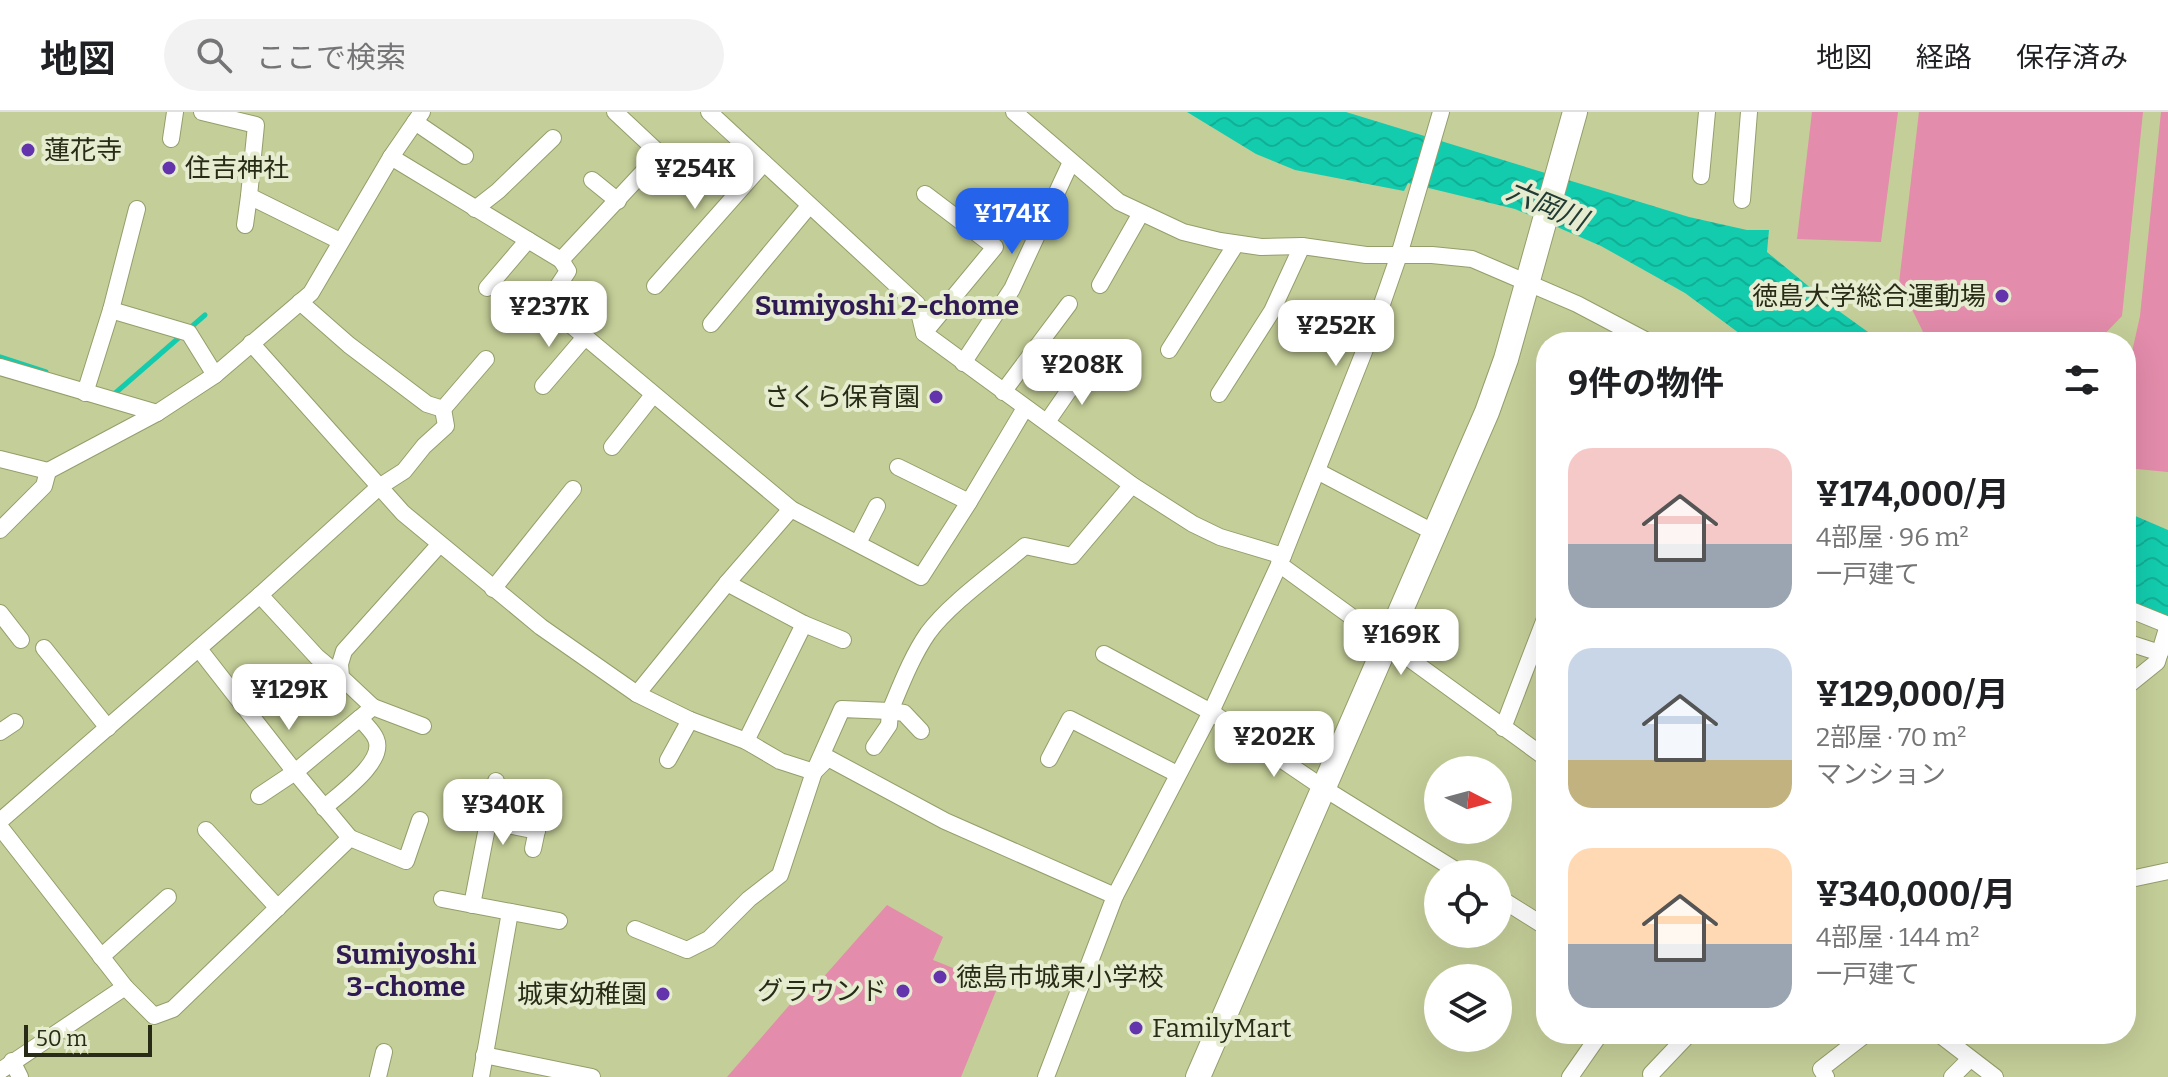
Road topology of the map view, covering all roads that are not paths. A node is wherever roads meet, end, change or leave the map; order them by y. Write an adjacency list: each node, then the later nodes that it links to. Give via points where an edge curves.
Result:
1 (175, 112): 13 (street)
2 (202, 112): 11 (street)
3 (615, 112): 23 (street, via 660,154)
4 (709, 112): 17 (street)
5 (1014, 112): 16 (street)
6 (1441, 112): 33 (street)
7 (1575, 112): 35 (street)
8 (1707, 112): 18 (street)
9 (1749, 112): 22 (street)
10 (419, 117): 14 (street); 15 (street)
11 (260, 118): 21 (street)
12 (553, 138): 26 (street)
13 (171, 139)
14 (465, 156)
15 (391, 157): 26 (street); 30 (street)
16 (1071, 162): 27 (street, via 1119,202); 49 (street, via 1012,289)
17 (764, 163): 24 (street); 37 (street)
18 (1701, 176)
19 (592, 180): 23 (street)
20 (925, 194): 44 (street, via 995,247)
21 (249, 196): 28 (street); 30 (street)
22 (1742, 200)
23 (618, 201): 34 (street)
24 (809, 206): 42 (street); 44 (street, via 917,304)
25 (137, 209): 41 (street)
26 (475, 209): 29 (street)
27 (1141, 213): 31 (street, via 1183,232); 36 (street)
28 (245, 225)
29 (528, 240): 34 (street); 38 (street)
30 (340, 241): 39 (street, via 311,293)
31 (1236, 244): 32 (street); 47 (street)
32 (1302, 246): 33 (street); 56 (street, via 1272,311)
33 (1399, 255): 35 (street, via 1472,259); 66 (street)
34 (561, 260): 45 (street, via 568,271 546,304)
35 (1528, 281): 43 (street); 74 (street, via 1487,412)
36 (1100, 285)
37 (655, 286)
38 (487, 288)
39 (300, 302): 46 (street); 59 (street, via 427,404)
40 (1069, 304): 55 (street)
41 (111, 310): 52 (street, via 189,333); 54 (street)
42 (711, 324)
43 (1629, 332)
44 (924, 333): 49 (street)
45 (585, 337): 53 (street); 57 (street)
46 (251, 343): 52 (street); 68 (street)
47 (1169, 350)
48 (486, 359): 59 (street)
49 (963, 363): 55 (street)
50 (0, 367): 54 (street)
51 (1083, 370): 61 (street)
52 (215, 375): 60 (street)
53 (543, 386)
54 (86, 388): 60 (street)
55 (1003, 392): 58 (street)
56 (1219, 394)
57 (653, 395): 62 (street); 72 (street)
58 (1025, 408): 61 (street); 70 (street)
59 (443, 409): 68 (street, via 446,426 404,471)
60 (157, 413): 65 (street)
61 (1047, 422): 67 (street)
62 (612, 447)
63 (0, 459): 65 (street)
64 (898, 467): 70 (street)
65 (48, 471): 73 (street, via 44,486)
66 (1317, 471): 74 (street); 77 (street)
67 (1132, 485): 77 (street, via 1193,524); 100 (street, via 1072,556 1025,546 951,610 929,633)
68 (379, 487): 76 (street); 80 (street)
69 (573, 489): 79 (street)
70 (969, 502): 75 (street, via 921,577)
71 (877, 506): 75 (street)
72 (791, 509): 75 (street); 78 (street)
73 (0, 530)
74 (1435, 533): 87 (street)
75 (858, 543)
76 (439, 545): 79 (street); 96 (street, via 344,651)
77 (1281, 560): 87 (street); 101 (street)
78 (727, 583): 83 (street); 98 (street)
79 (493, 589): 98 (street)
80 (260, 595): 91 (street); 96 (street)
81 (2136, 612): 84 (street)
82 (0, 613): 85 (street)
83 (804, 624): 86 (street); 110 (street)
84 (2168, 625): 94 (street)
85 (21, 640)
86 (843, 640)
87 (1388, 642): 107 (street); 119 (street)
88 (1536, 642): 93 (street)
89 (44, 648): 106 (street)
90 (2136, 648): 94 (street)
91 (199, 649): 106 (street); 115 (street)
92 (1104, 654): 101 (street)
93 (1529, 660): 95 (street); 107 (street)
94 (2162, 662): 97 (street)
95 (1536, 664)
96 (341, 677): 99 (street)
97 (2136, 680)
98 (637, 694): 103 (street)
99 (373, 707): 102 (street); 105 (street)
100 (890, 711): 108 (street, via 904,713); 111 (street, via 889,725); 116 (street, via 842,709)
101 (1211, 712): 117 (street); 119 (street)
102 (360, 718): 115 (street); 122 (street, via 375,737 372,764)
103 (690, 720): 110 (street); 114 (street)
104 (15, 722): 109 (street)
105 (423, 726)
106 (108, 728): 125 (street)
107 (1503, 728): 112 (street)
108 (921, 731)
109 (0, 732)
110 (746, 741): 116 (street, via 780,761)
111 (874, 747)
112 (1536, 751)
113 (1049, 759): 117 (street, via 1070,719)
114 (668, 760)
115 (295, 772): 121 (street); 122 (street)
116 (814, 772): 133 (street, via 828,758 945,821); 142 (street, via 780,875 709,939 687,950)
117 (1177, 774): 133 (street)
118 (496, 781): 124 (street)
119 (1325, 789): 130 (street); 159 (street)
120 (545, 792): 127 (street)
121 (259, 796)
122 (324, 808): 128 (street)
123 (420, 820): 128 (street, via 406,861)
124 (488, 821): 127 (street); 136 (street)
125 (0, 824): 143 (street)
126 (206, 830): 138 (street)
127 (537, 831): 129 (street)
128 (350, 838): 138 (street)
129 (533, 849)
130 (1439, 860)
131 (2168, 871): 132 (street)
132 (2136, 878)
133 (1115, 896): 158 (street)
134 (168, 897): 143 (street)
135 (442, 899): 136 (street)
136 (472, 905): 139 (street)
137 (1512, 906): 141 (street)
138 (278, 908): 144 (street, via 173,1009 154,1016)
139 (510, 912): 140 (street); 150 (street)
140 (559, 921)
141 (1536, 921)
142 (635, 929)
143 (101, 957): 144 (street)
144 (125, 987): 152 (street)
145 (1593, 1044): 160 (street)
146 (1680, 1044): 153 (street)
147 (1853, 1044): 161 (street, via 1821,1069)
148 (1951, 1044): 151 (street)
149 (384, 1052): 155 (street)
150 (484, 1055): 156 (street); 157 (street)
151 (1970, 1059): 162 (street); 163 (street)
152 (6, 1066): 154 (street)
153 (1651, 1074)
154 (20, 1077)
155 (378, 1077)
156 (481, 1077)
157 (592, 1077)
158 (1046, 1077)
159 (1198, 1077)
160 (1570, 1077)
161 (1826, 1077)
162 (1952, 1077)
163 (1995, 1077)

